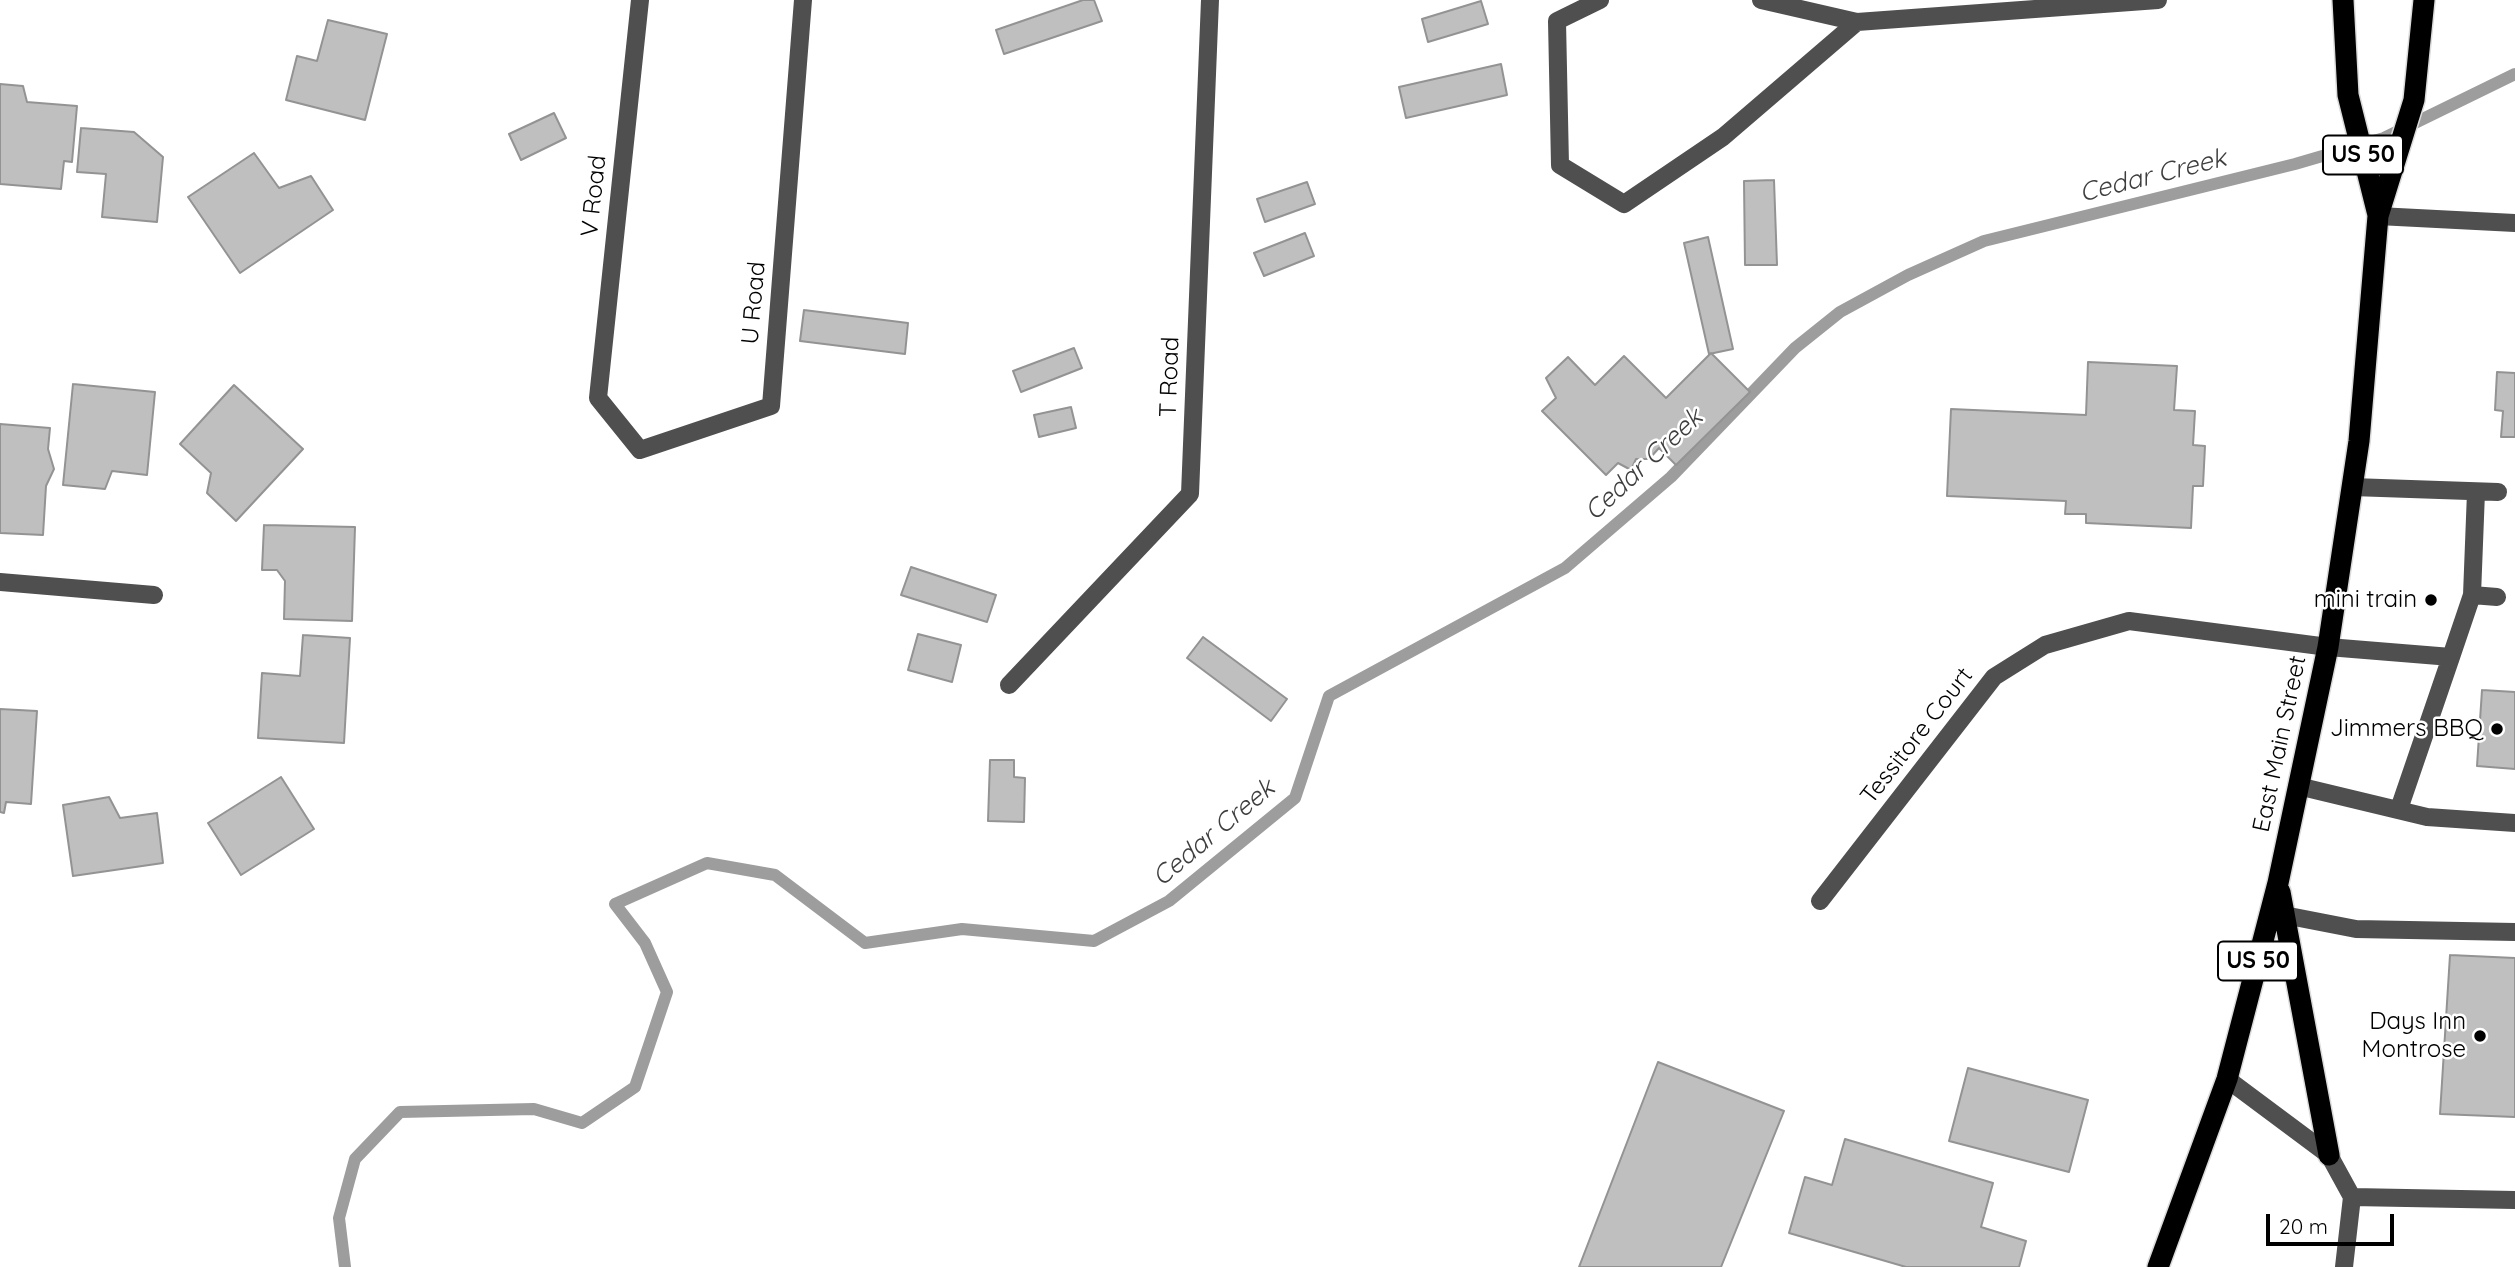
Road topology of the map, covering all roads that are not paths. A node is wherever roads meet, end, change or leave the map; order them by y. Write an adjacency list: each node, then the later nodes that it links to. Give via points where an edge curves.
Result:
1 (640, 0): 12 (street, V Road)
2 (803, 0): 12 (street, U Road, via 771,406 640,450)
3 (1210, 0): 22 (street, T Road, via 1190,494)
4 (1601, 0): 9 (street, via 1557,21 1560,165 1624,204 1723,137)
5 (1761, 0): 9 (street)
6 (2158, 0): 9 (street)
7 (2343, 0): 10 (highway, East Main Street / US 50, via 2348,94)
8 (2424, 0): 10 (highway, East Main Street / US 50, via 2414,100)
9 (1857, 22)
10 (2378, 216): 11 (street); 13 (highway, East Main Street / US 50)
11 (2515, 223)
12 (598, 398)
13 (2352, 487): 14 (street); 20 (highway, East Main Street / US 50)
14 (2476, 492): 15 (street); 18 (street)
15 (2498, 492)
16 (0, 582): 17 (street)
17 (154, 595)
18 (2472, 595): 19 (street); 21 (street)
19 (2497, 597)
20 (2328, 647): 21 (street, Tessitore Court); 23 (highway, East Main Street / US 50); 27 (street, Tessitore Court, via 2129,621 2045,645 1994,677)
21 (2451, 657): 24 (street)
22 (1009, 685)
23 (2298, 786): 24 (street); 26 (highway, East Main Street / US 50)
24 (2399, 809): 25 (street, via 2427,817)
25 (2515, 823)
26 (2278, 883): 28 (highway); 30 (highway, East Main Street / US 50)
27 (1820, 901)
28 (2284, 915): 29 (street, via 2356,929); 31 (highway)
29 (2515, 932)
30 (2227, 1079): 31 (street); 34 (highway, East Main Street / US 50)
31 (2329, 1155): 32 (street)
32 (2351, 1197): 33 (street); 35 (street)
33 (2515, 1200)
34 (2158, 1267)
35 (2344, 1267)

